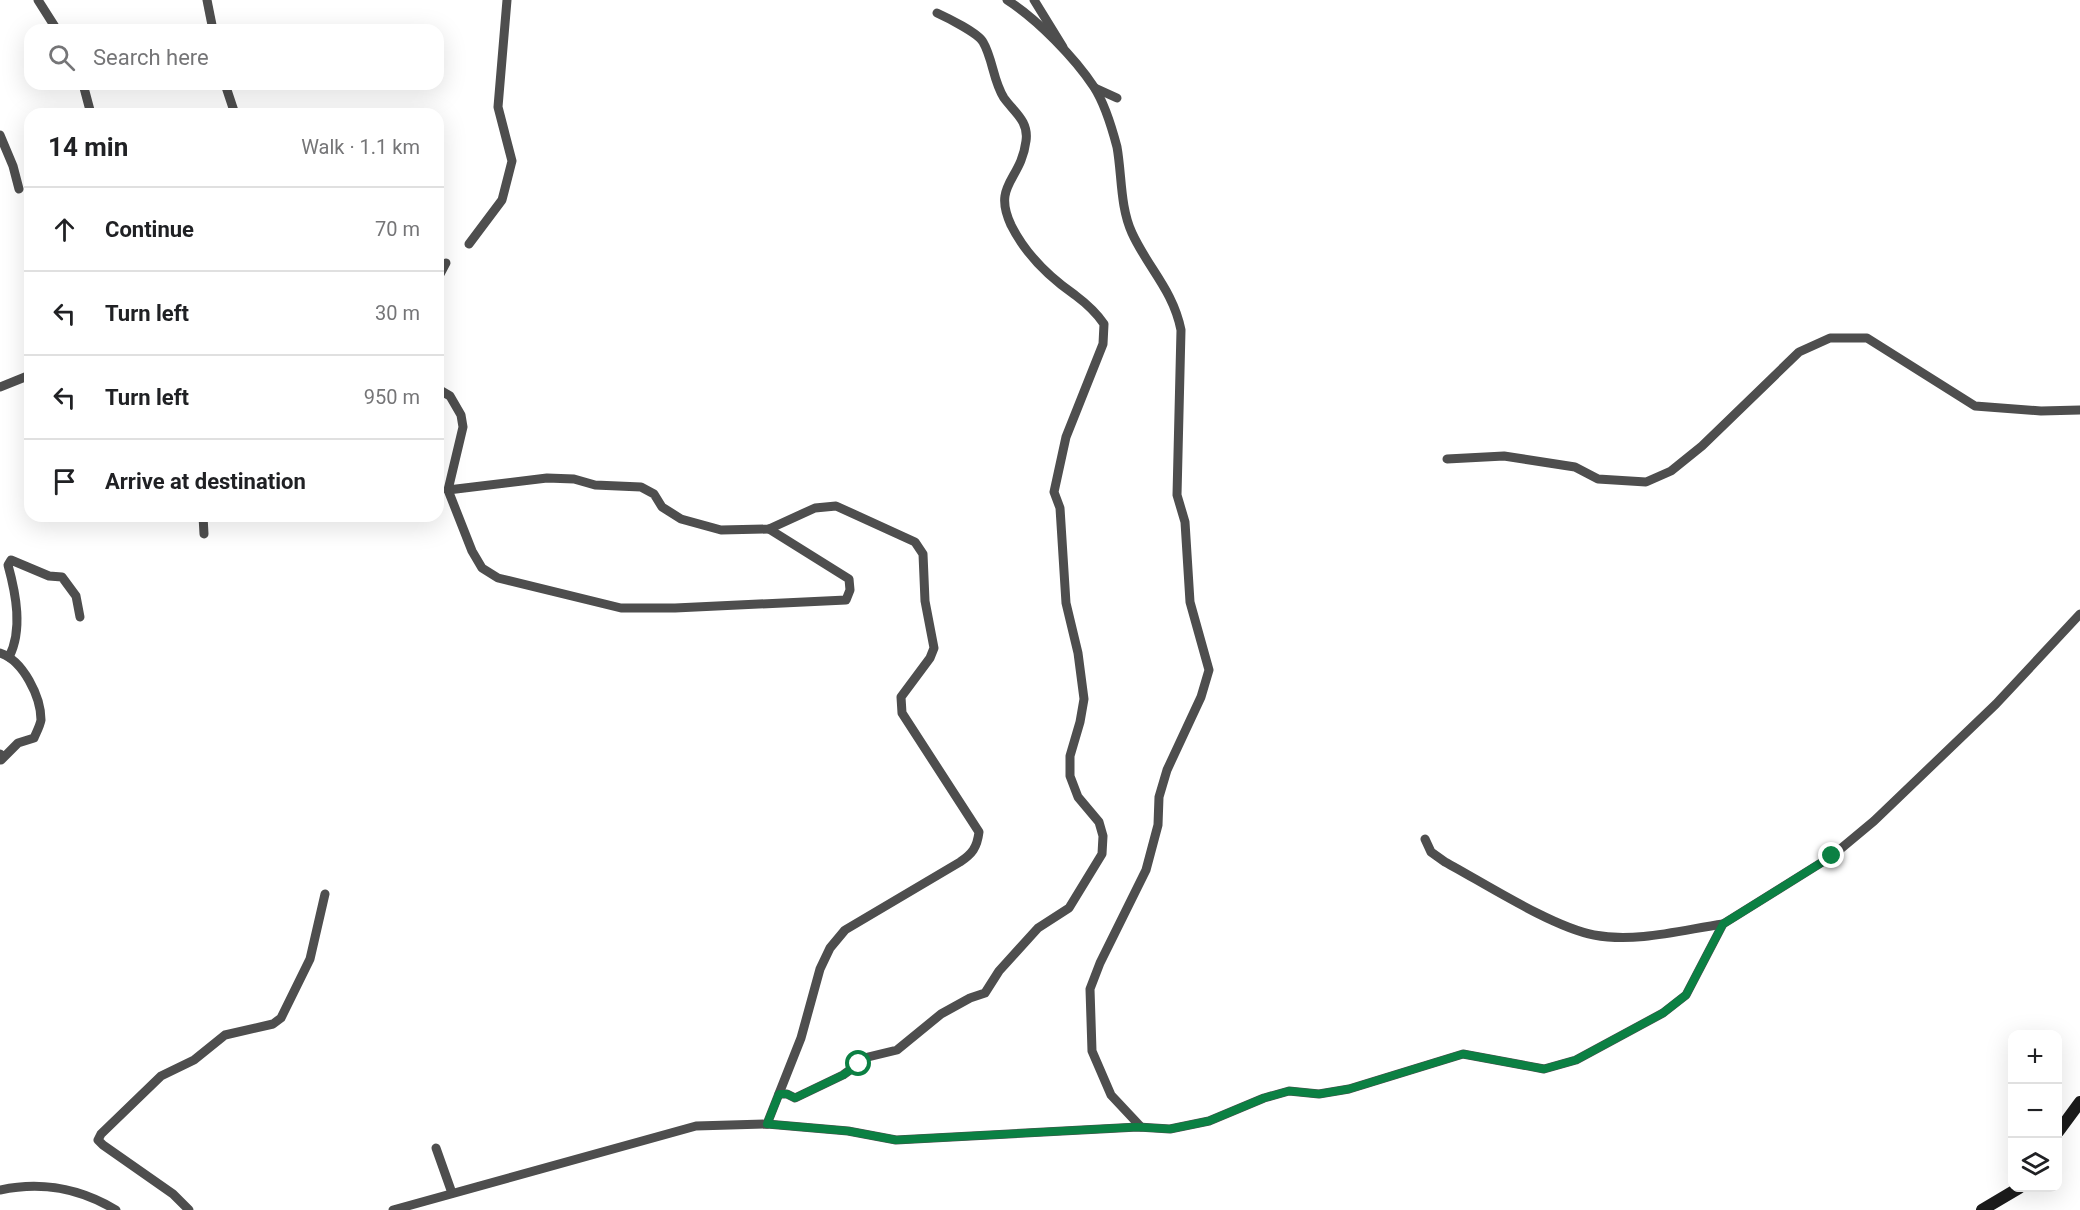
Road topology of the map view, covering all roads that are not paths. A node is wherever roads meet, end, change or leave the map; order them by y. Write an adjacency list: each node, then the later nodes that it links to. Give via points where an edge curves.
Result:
1 (38, 0): 7 (street)
2 (207, 0): 8 (street)
3 (507, 0): 18 (street, via 498,107 512,161 502,200)
4 (1007, 0): 9 (street)
5 (1034, 0): 9 (street)
6 (938, 13): 37 (street, via 983,41 1004,98 1024,122 1027,138 1022,159 1004,191 1010,222 1038,263 1083,300 1104,324 1103,344 1066,437 1054,492 1061,514 1066,603 1084,699 1069,768 1078,797 1101,828 1102,854 1069,908 1038,928 1002,967 985,993 941,1014 897,1050 868,1057 843,1075 795,1098)
7 (53, 24)
8 (212, 24)
9 (1066, 55): 10 (street)
10 (1095, 88): 13 (street); 40 (street, via 1116,147 1126,218 1177,308 1181,347 1178,495 1185,522 1190,602 1209,670 1167,771 1146,870 1090,989 1092,1051 1111,1095)
11 (85, 90): 14 (street)
12 (227, 90): 15 (street)
13 (1117, 98)
14 (89, 108)
15 (233, 108)
16 (0, 135): 17 (street)
17 (19, 189)
18 (469, 244)
19 (446, 263): 20 (street)
20 (444, 267)
21 (24, 377): 22 (street)
22 (0, 387)
23 (444, 392): 26 (street, via 450,396 464,427)
24 (2080, 410): 25 (street, via 1975,406 1867,338 1830,338 1799,352 1702,446 1671,471 1646,482 1598,479 1575,467 1504,456)
25 (1447, 459)
26 (448, 490): 28 (street, via 547,478 641,487 654,494 662,507 701,526 721,530); 28 (street, via 472,551 482,568 498,578 621,608 846,600 849,579)
27 (203, 522): 29 (street)
28 (769, 529): 37 (street, via 815,508 836,506 915,542 923,554 925,601 934,648 901,697 902,713 979,832 970,855 845,930 830,948)
29 (204, 534)
30 (2080, 614): 36 (street, via 1996,704 1874,821 1832,856)
31 (80, 618): 32 (street, via 76,596 62,577 49,576 11,560 8,565 16,643)
32 (4, 655): 33 (street, via 18,664 38,702 41,723 34,738 18,743 1,760)
33 (0, 754)
34 (1425, 839): 36 (street, via 1431,852 1445,861 1553,920 1593,935 1624,937)
35 (325, 894): 47 (street, via 310,959 281,1018 273,1024 225,1035 194,1060 161,1076 100,1134 98,1140 103,1145 173,1194)
36 (1723, 924): 40 (street, via 1686,995 1663,1013 1576,1060 1544,1069 1463,1054 1349,1089 1319,1094 1289,1091 1209,1121 1170,1129)
37 (779, 1094): 39 (street)
38 (2080, 1102): 41 (main road)
39 (767, 1124): 40 (street, via 848,1131 896,1140); 45 (street, via 696,1126)
40 (1141, 1127)
41 (2062, 1127)
42 (436, 1148): 45 (street)
43 (0, 1190): 46 (street, via 20,1186 76,1190)
44 (2012, 1192): 49 (main road)
45 (453, 1193): 48 (street)
46 (116, 1210)
47 (189, 1210)
48 (393, 1210)
49 (1982, 1210)

